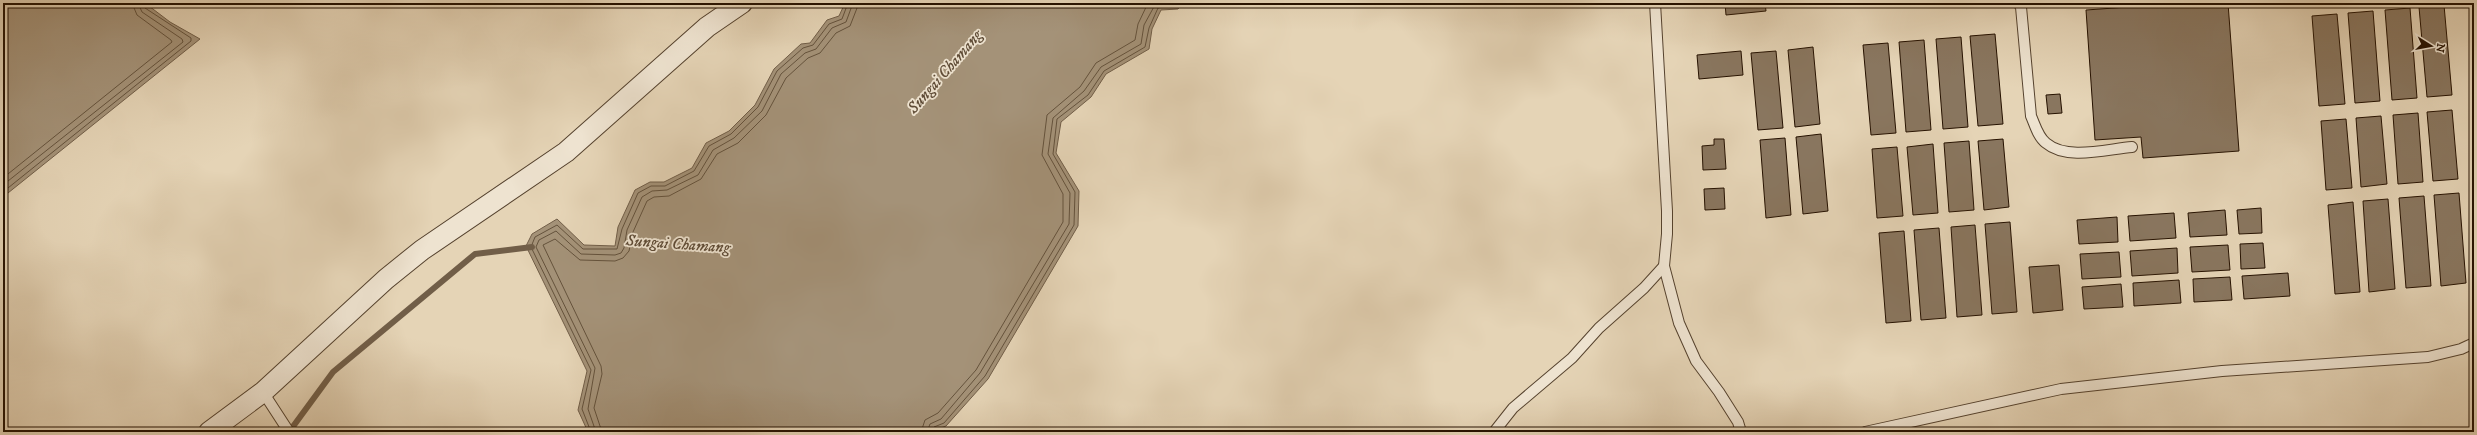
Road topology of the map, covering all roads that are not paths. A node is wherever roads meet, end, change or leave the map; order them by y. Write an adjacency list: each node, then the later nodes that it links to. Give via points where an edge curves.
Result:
1 (742, 3): 7 (street, via 707,27 566,152 422,250 386,279)
2 (1655, 3): 5 (lane, via 1667,211)
3 (2018, 3): 4 (lane, via 2021,7 2031,116 2037,132 2045,143 2054,149 2072,152)
4 (2132, 147)
5 (1664, 266): 10 (lane, via 1572,358 1513,408); 11 (lane, via 1680,323 1696,361 1719,392 1738,422)
6 (2474, 343): 12 (lane, via 2428,357 2222,371 2061,389)
7 (263, 392): 8 (street); 9 (lane)
8 (209, 432)
9 (289, 432)
10 (1494, 432)
11 (1741, 432)
12 (1866, 432)

